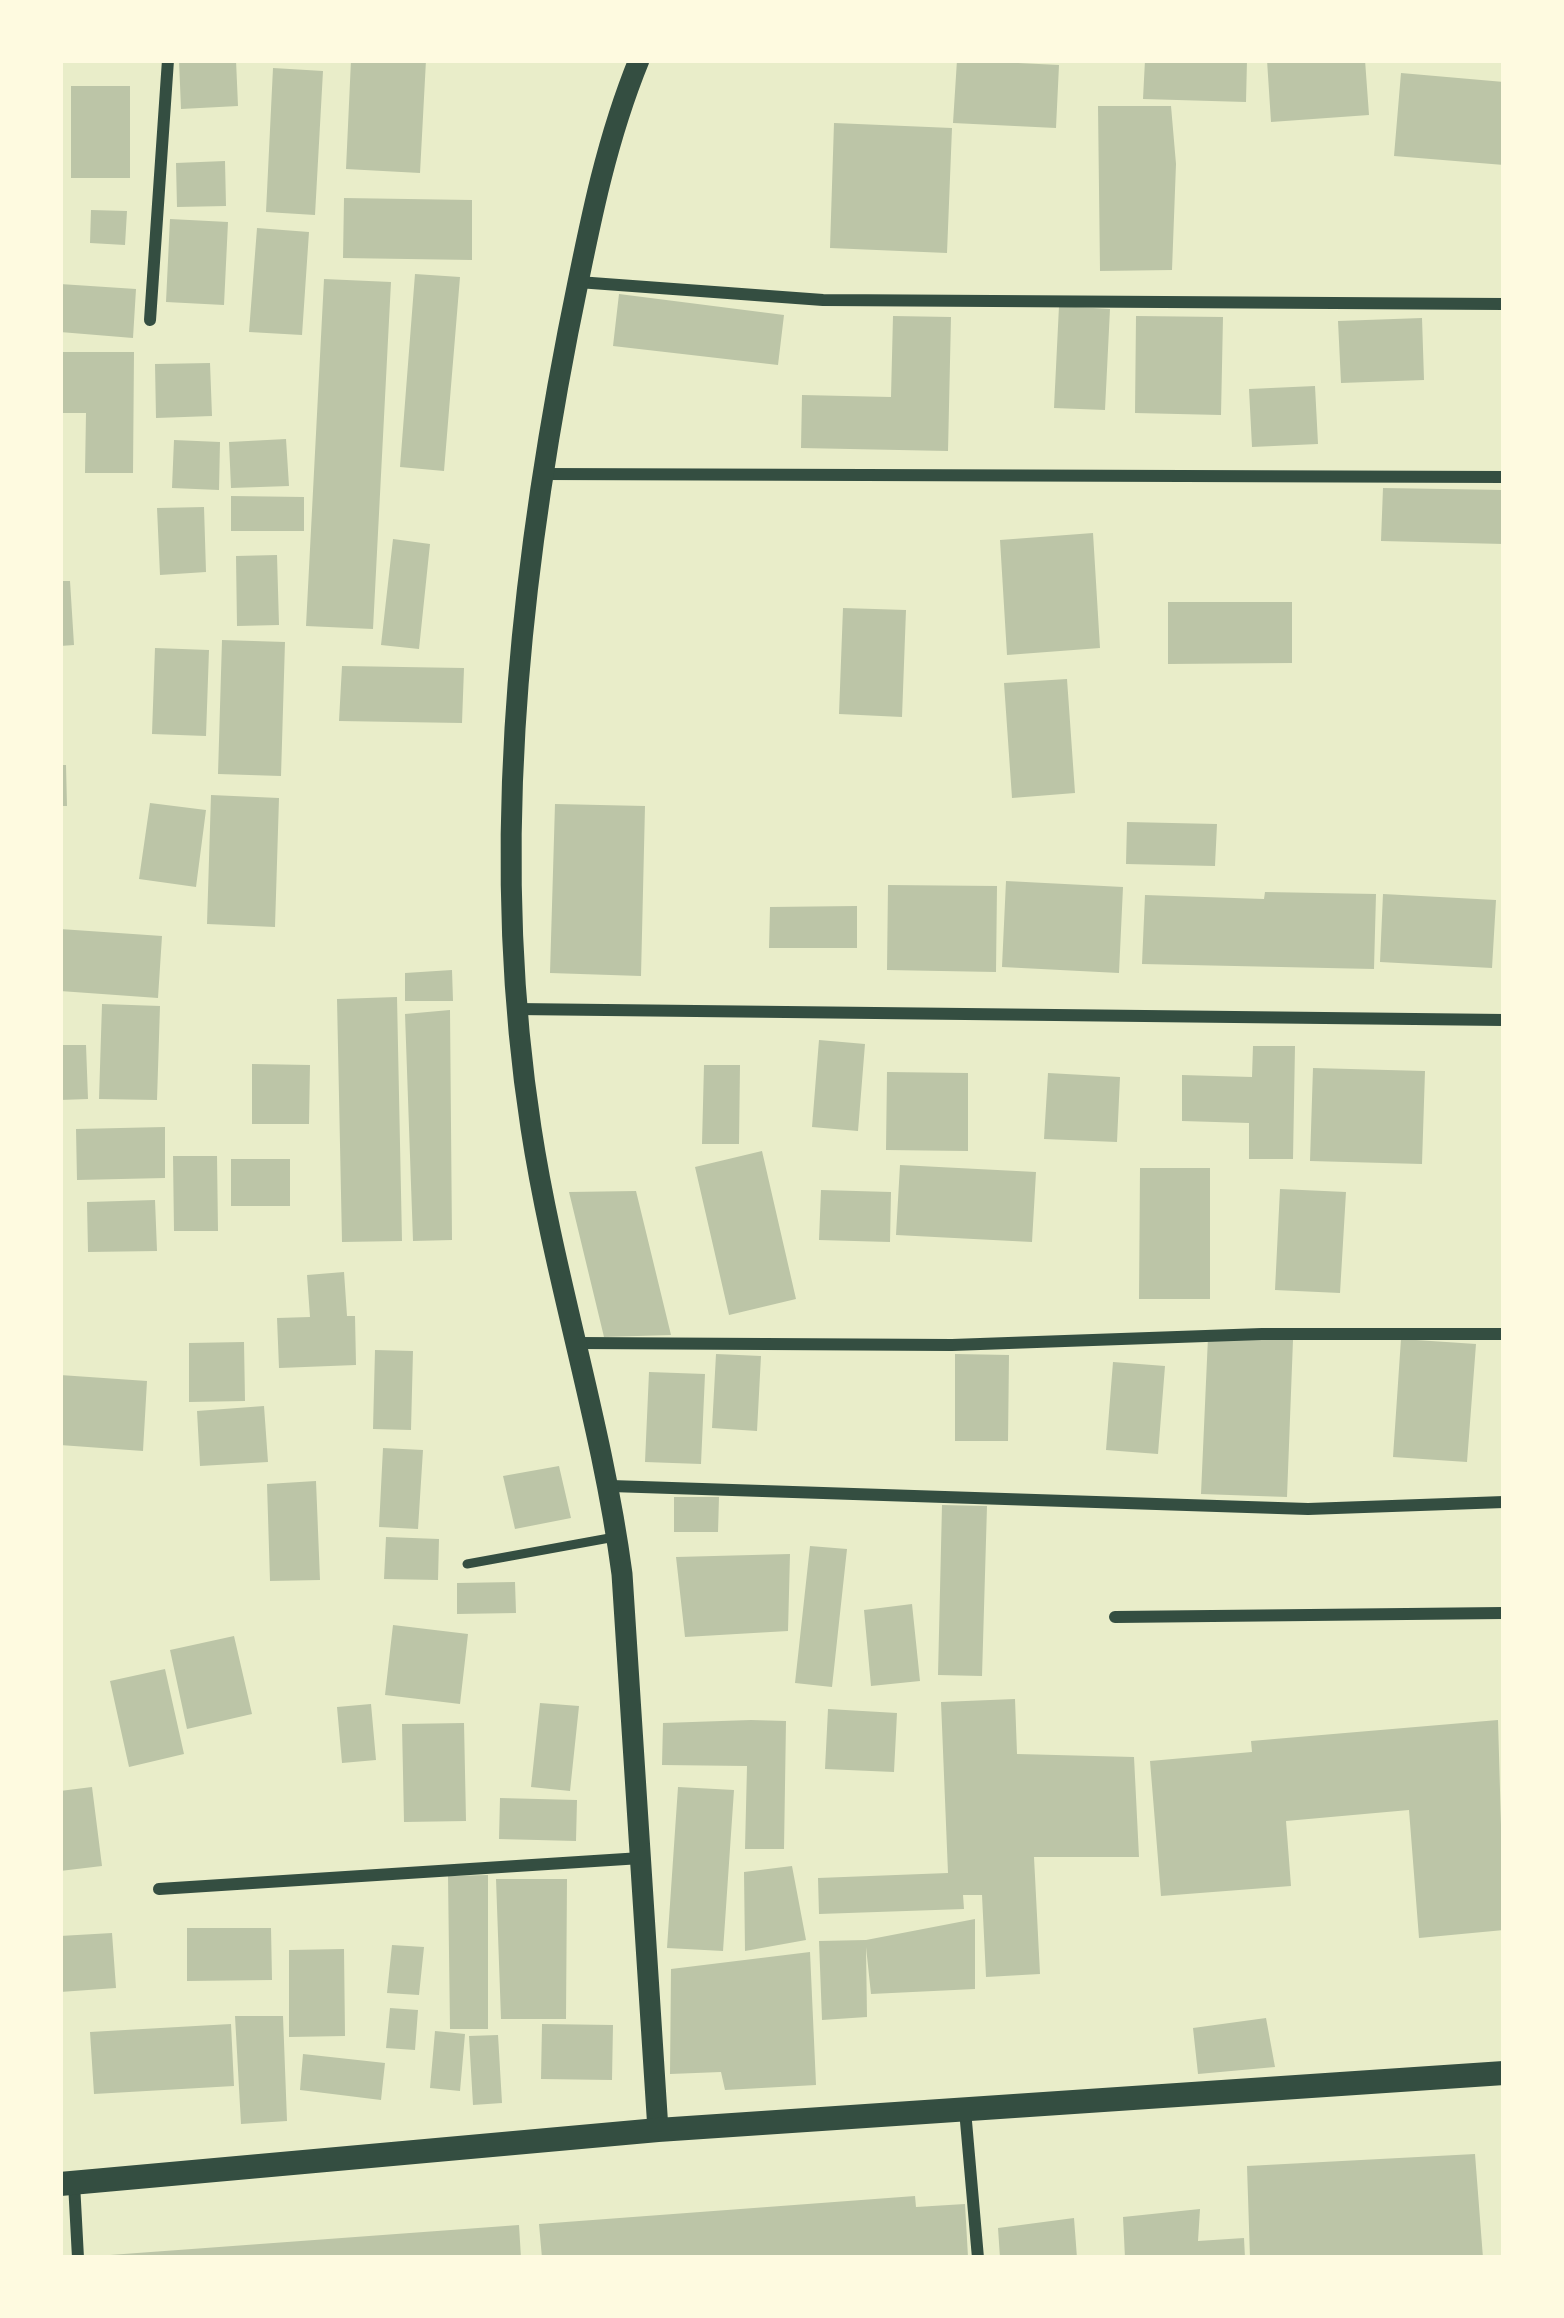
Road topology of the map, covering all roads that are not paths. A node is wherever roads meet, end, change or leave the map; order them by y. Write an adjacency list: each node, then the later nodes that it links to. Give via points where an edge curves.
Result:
1 (168, 60): 5 (street)
2 (639, 60): 3 (street, via 605,152)
3 (578, 282): 4 (street, via 824,300); 6 (street)
4 (1504, 304)
5 (150, 320)
6 (543, 474): 7 (street); 8 (street, via 512,801)
7 (1504, 477)
8 (515, 1009): 9 (street); 11 (street, via 531,1132)
9 (1504, 1020)
10 (1504, 1334): 11 (street)
11 (578, 1343): 12 (street)
12 (611, 1486): 13 (street, via 1308,1509); 14 (street)
13 (1504, 1502)
14 (617, 1537): 15 (lane); 18 (street)
15 (467, 1564)
16 (1504, 1613): 17 (street)
17 (1115, 1617)
18 (641, 1858): 19 (street); 22 (street)
19 (159, 1889)
20 (1504, 2073): 21 (main road)
21 (965, 2108): 22 (main road); 25 (street)
22 (658, 2130): 23 (main road)
23 (67, 2184): 24 (street)
24 (78, 2258)
25 (978, 2258)

